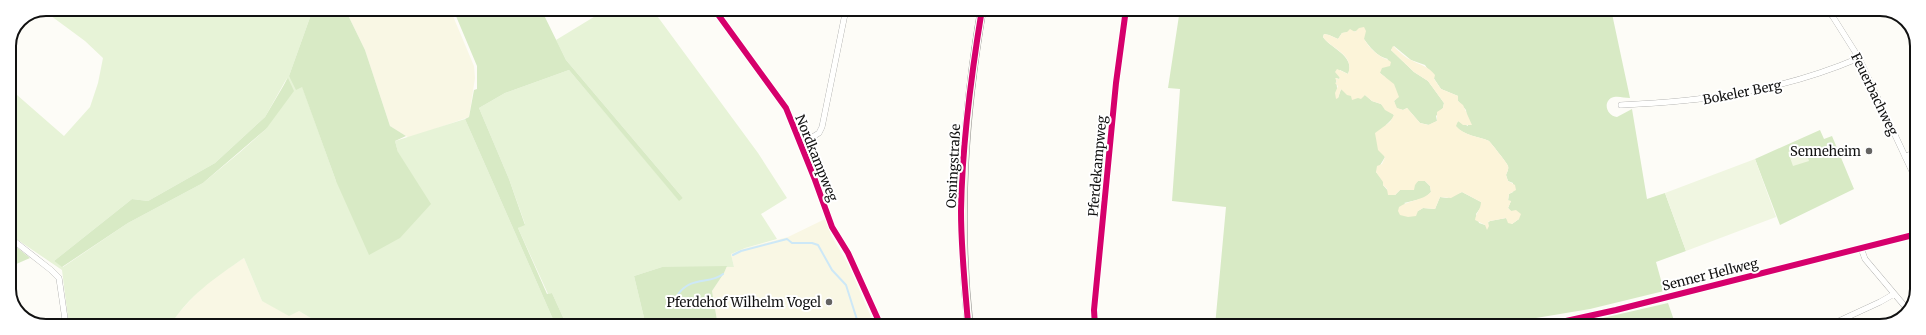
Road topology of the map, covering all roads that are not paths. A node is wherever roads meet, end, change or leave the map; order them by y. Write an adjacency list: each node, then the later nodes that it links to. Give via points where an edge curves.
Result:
1 (719, 16): 8 (street, Nordkampweg, via 780,99)
2 (845, 16): 8 (street, via 822,127 819,133)
3 (981, 16): 19 (main road, Osningstraße, via 963,167 962,256)
4 (1125, 16): 20 (street, Pferdekampweg, via 1113,107)
5 (1832, 16): 6 (street, Feuerbachweg)
6 (1859, 58): 7 (street, Bokeler Berg, via 1811,76 1744,93 1690,101); 10 (street, Feuerbachweg)
7 (1621, 105)
8 (800, 144): 18 (street, Nordkampweg, via 832,227 848,253)
9 (1910, 154): 10 (street)
10 (1905, 157): 11 (street, Feuerbachweg)
11 (1910, 167)
12 (1910, 236): 14 (street, Senner Hellweg)
13 (16, 242): 17 (street, via 59,278)
14 (1861, 248): 15 (street, via 1865,259); 21 (street, Senner Hellweg)
15 (1894, 294): 16 (street); 22 (street)
16 (1905, 306)
17 (65, 319)
18 (878, 319)
19 (968, 319)
20 (1095, 319)
21 (1574, 319)
22 (1843, 319)

